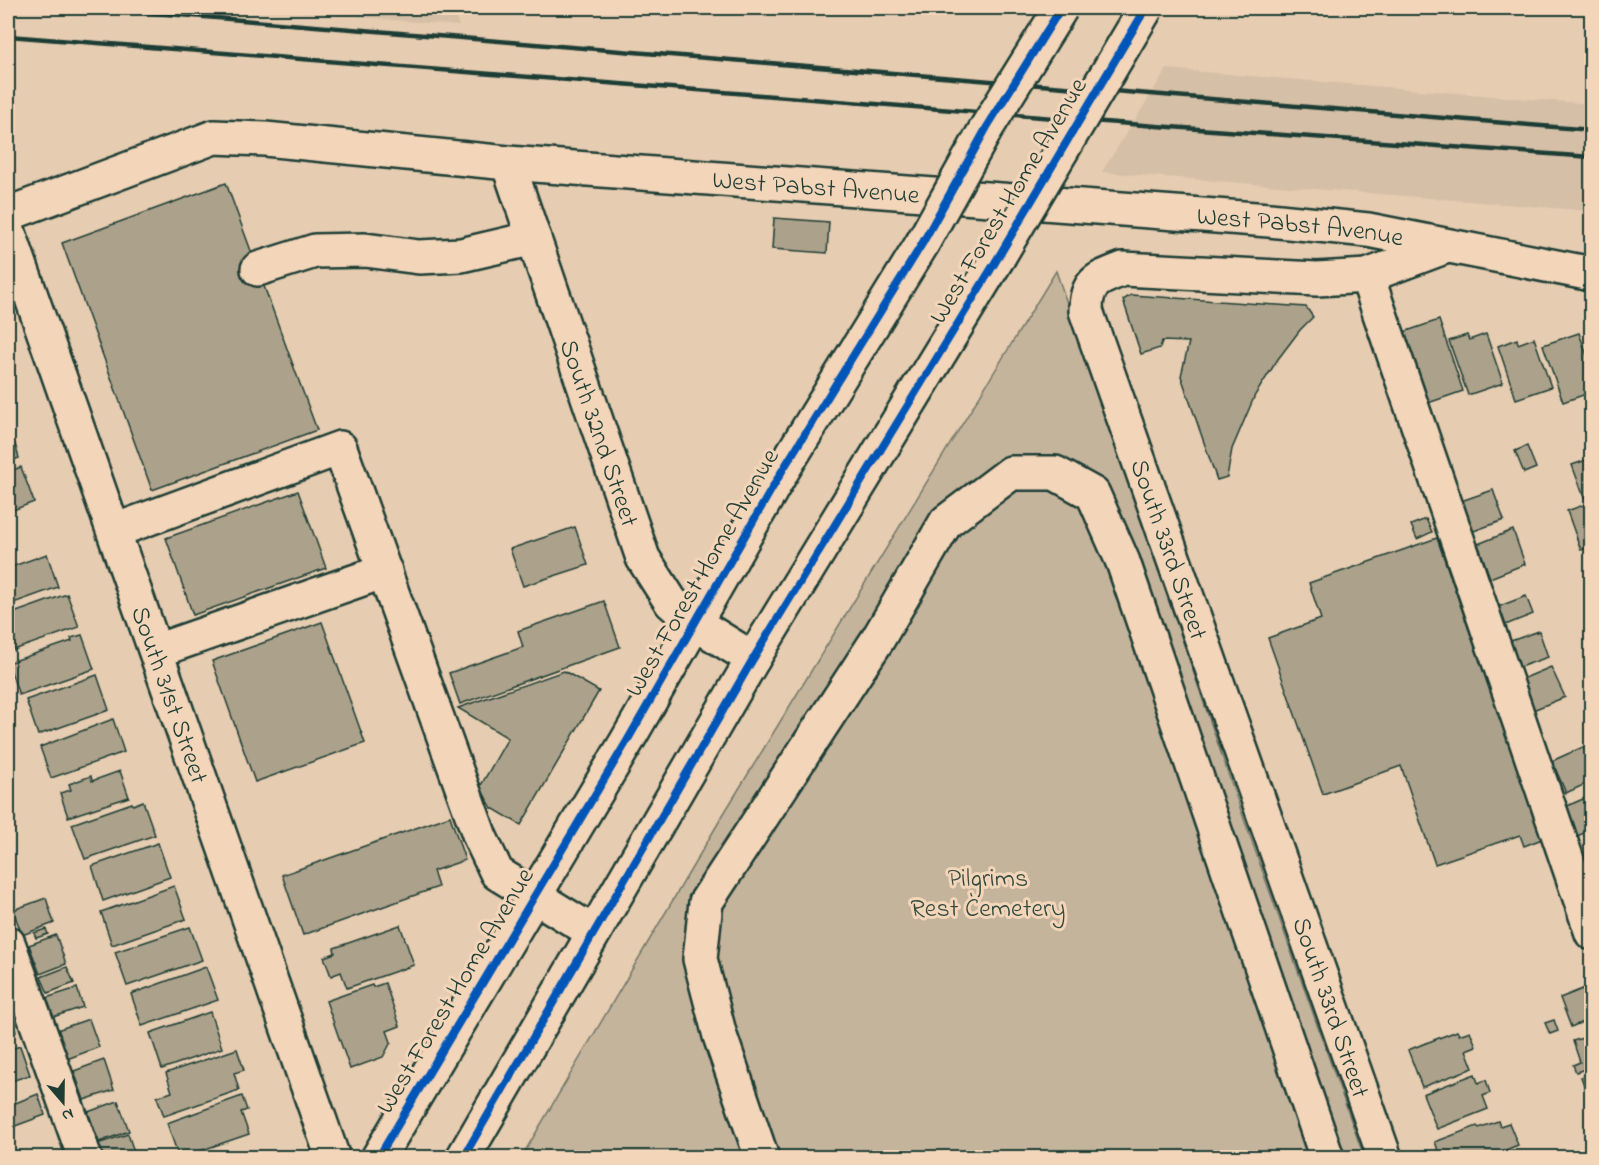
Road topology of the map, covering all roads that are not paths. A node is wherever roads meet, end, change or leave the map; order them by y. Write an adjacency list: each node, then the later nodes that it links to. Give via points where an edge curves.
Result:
1 (1061, 8): 13 (street, West Forest Home Avenue, bridge)
2 (1146, 8): 15 (street, West Forest Home Avenue, bridge)
3 (508, 163): 4 (street, West Pabst Avenue, via 214,137); 6 (street, South 32nd Street); 7 (street, West Pabst Avenue, via 1269,220 1368,230)
4 (8, 214)
5 (8, 230): 11 (street, South 31st Street)
6 (534, 238): 8 (street, via 461,255 419,257 365,249 315,251); 13 (street, South 32nd Street, via 643,558 671,602)
7 (1448, 246): 9 (street, West Pabst Avenue); 10 (street, South 33rd Street)
8 (258, 269)
9 (1592, 274)
10 (1366, 276): 18 (street); 26 (street, South 33rd Street, via 1317,279 1123,268 1098,279 1086,295 1086,312)
11 (114, 531): 12 (street, via 340,448); 14 (street, South 31st Street)
12 (385, 571): 14 (street); 16 (street, via 480,837 497,873)
13 (695, 623): 15 (street, South 32nd Street); 16 (street, West Forest Home Avenue)
14 (156, 651): 21 (street, South 31st Street)
15 (753, 659): 17 (street, West Forest Home Avenue)
16 (534, 896): 17 (street); 22 (street, West Forest Home Avenue)
17 (593, 932): 23 (street, West Forest Home Avenue)
18 (1592, 933)
19 (8, 943): 20 (street)
20 (85, 1158)
21 (333, 1158)
22 (378, 1158)
23 (463, 1158)
24 (762, 1158): 25 (street, via 720,1036 700,959 706,902 878,639 946,522 1011,473 1055,473 1094,494 1122,562)
25 (1328, 1158)
26 (1385, 1158)

